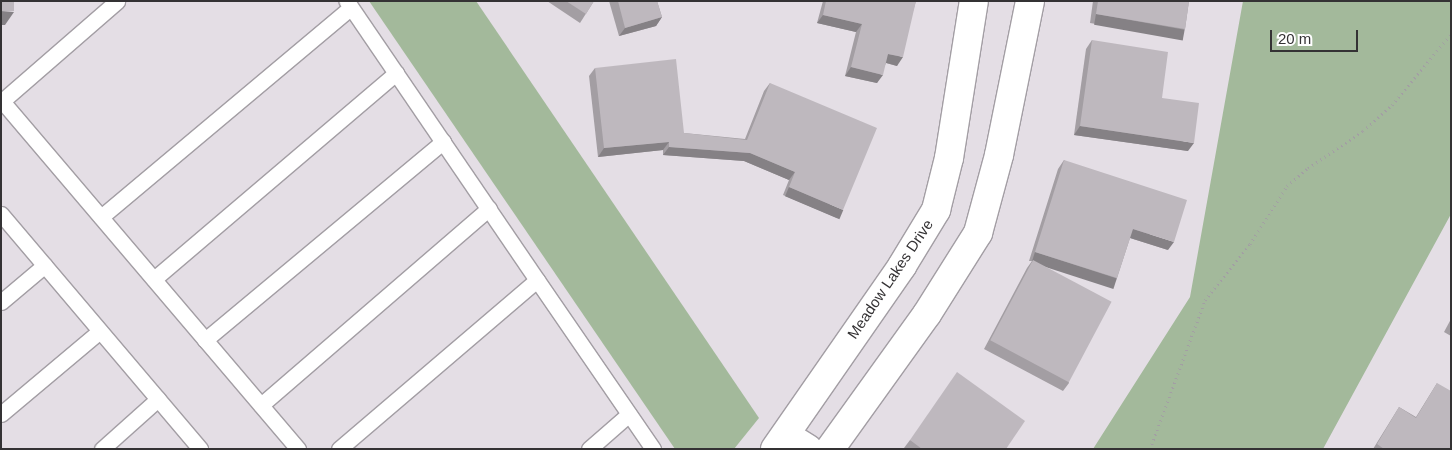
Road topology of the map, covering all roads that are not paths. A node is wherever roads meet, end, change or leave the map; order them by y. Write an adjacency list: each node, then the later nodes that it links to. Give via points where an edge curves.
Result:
1 (117, 1): 6 (lane)
2 (974, 1): 21 (street, Meadow Lakes Drive, via 949,158 936,210)
3 (1030, 1): 28 (street, via 999,154 978,233 927,314)
4 (349, 4): 5 (lane); 10 (lane)
5 (396, 73): 7 (lane); 12 (lane)
6 (2, 101): 10 (lane)
7 (443, 142): 8 (lane); 16 (lane)
8 (489, 208): 13 (lane); 18 (lane)
9 (1, 214): 11 (lane)
10 (101, 217): 12 (lane)
11 (44, 265): 14 (lane); 15 (lane)
12 (154, 279): 16 (lane)
13 (537, 280): 20 (lane); 25 (lane)
14 (1, 302)
15 (100, 331): 17 (lane); 19 (lane)
16 (205, 340): 18 (lane)
17 (158, 399): 22 (lane); 23 (lane)
18 (260, 405): 24 (lane)
19 (1, 414)
20 (629, 414): 26 (lane); 27 (lane)
21 (790, 444)
22 (102, 449)
23 (200, 449)
24 (298, 449)
25 (339, 449)
26 (588, 449)
27 (653, 449)
28 (830, 449)

